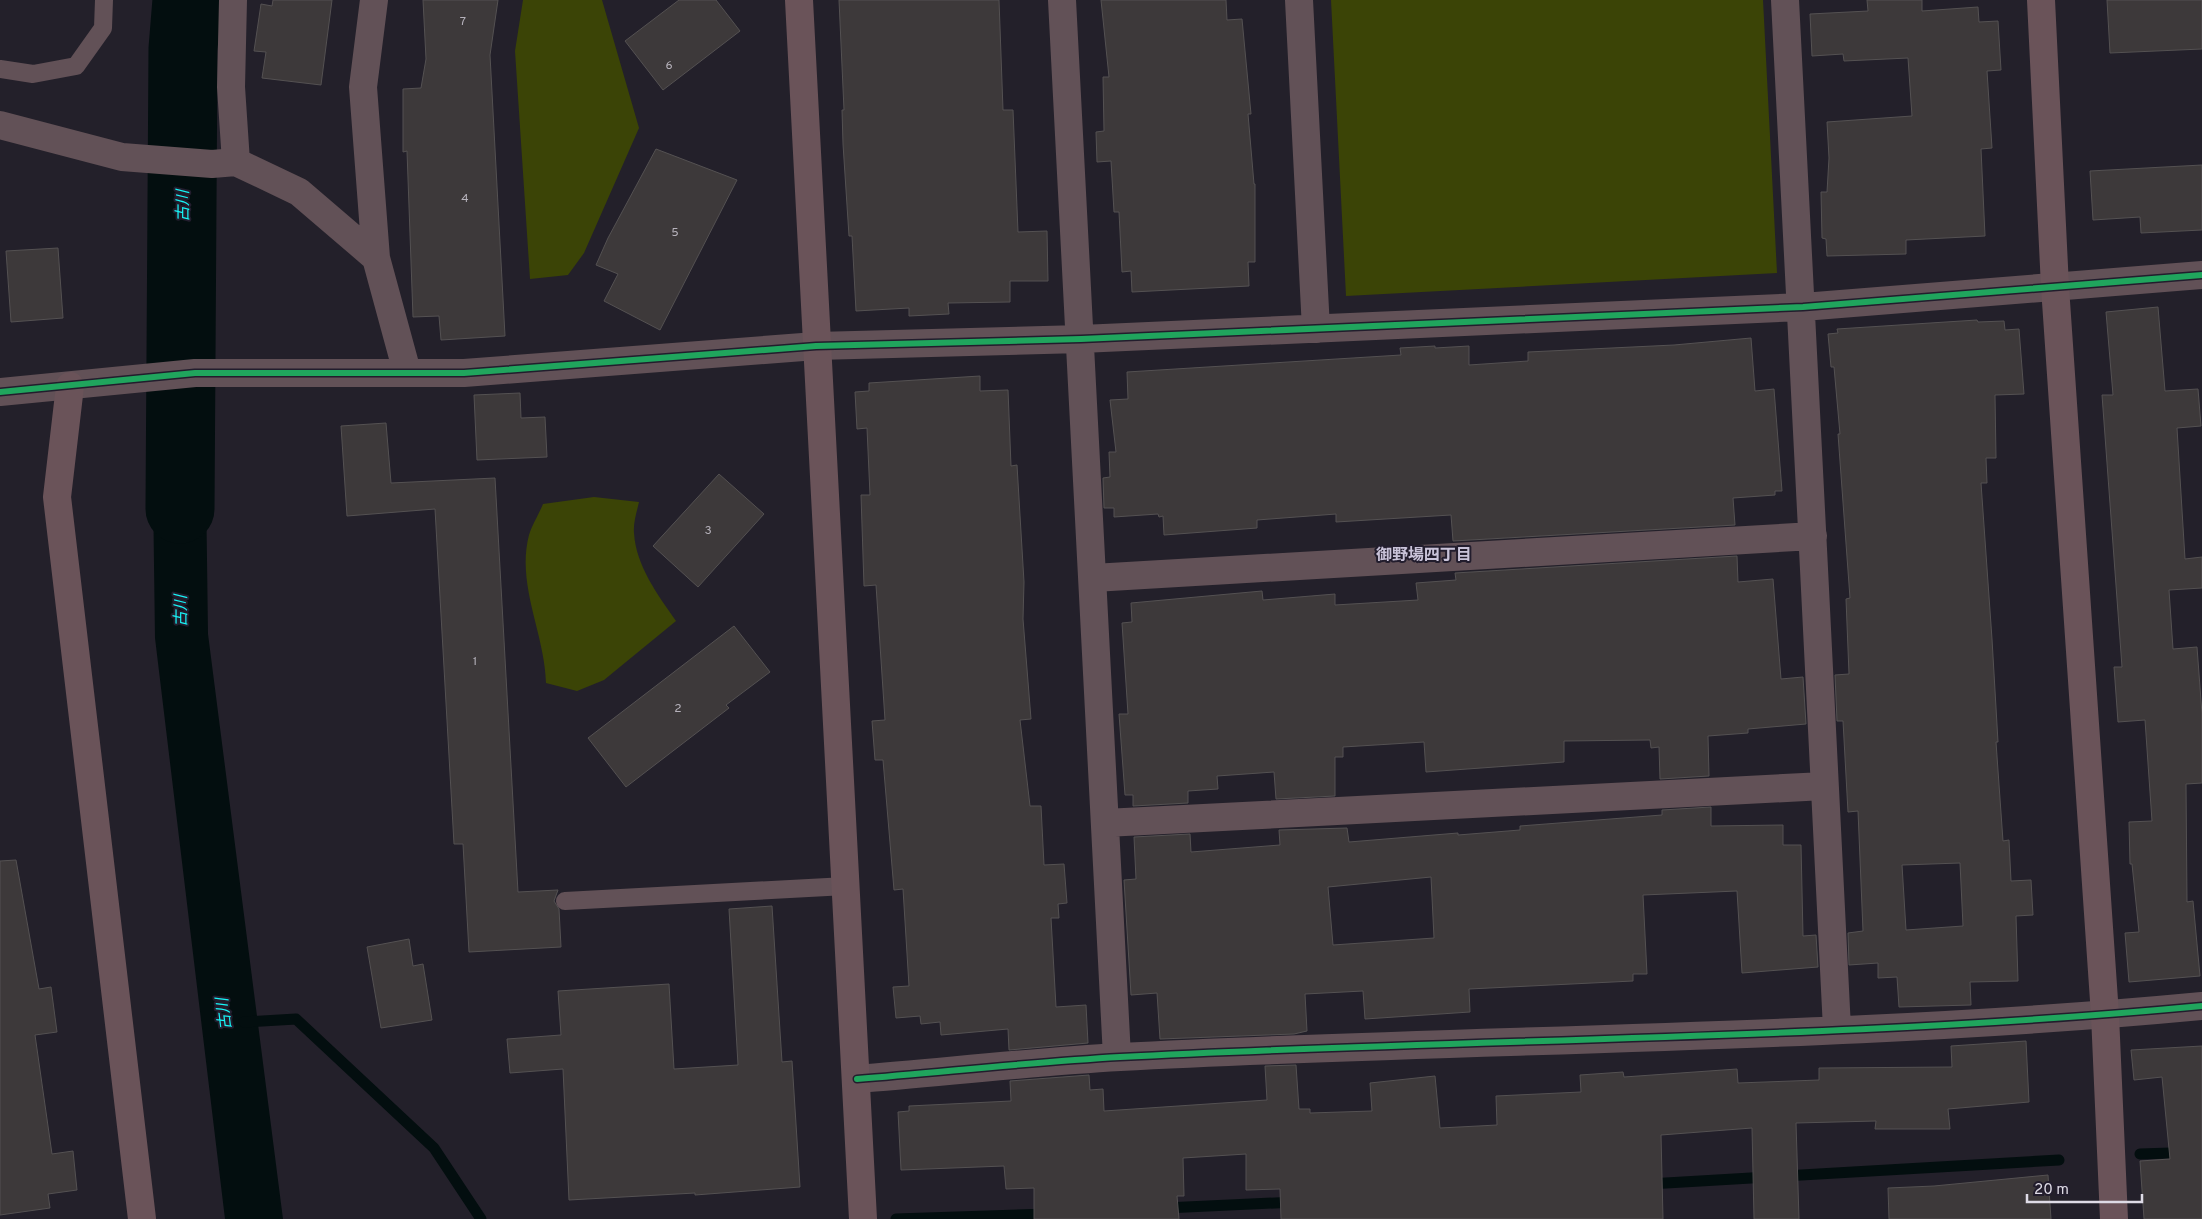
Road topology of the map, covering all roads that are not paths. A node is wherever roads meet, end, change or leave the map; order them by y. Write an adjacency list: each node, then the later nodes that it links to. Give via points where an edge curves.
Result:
1 (104, 0): 9 (lane, via 103,28 76,66 32,74)
2 (234, 0): 11 (street)
3 (374, 0): 12 (street, via 363,87)
4 (799, 0): 18 (street)
5 (1062, 0): 17 (street)
6 (1298, 0): 16 (street)
7 (1785, 0): 15 (street)
8 (2040, 0): 14 (street)
9 (0, 69)
10 (0, 124): 11 (street, via 122,157)
11 (224, 163): 12 (street, via 299,192)
12 (376, 258): 19 (street)
13 (2202, 275): 14 (street)
14 (2056, 287): 15 (street); 29 (street)
15 (1802, 307): 16 (street); 22 (street)
16 (1316, 329): 17 (street)
17 (1081, 338): 18 (street); 23 (street)
18 (816, 346): 19 (street, via 464,373); 26 (street)
19 (407, 372): 20 (street, via 195,373)
20 (70, 386): 21 (street); 33 (street, via 57,497)
21 (0, 392)
22 (1813, 536): 23 (street); 24 (street)
23 (1093, 578): 25 (street)
24 (1824, 786): 25 (street); 30 (street)
25 (1105, 823): 31 (street)
26 (846, 886): 27 (lane); 32 (street)
27 (565, 901)
28 (2202, 1006): 29 (street)
29 (2105, 1015): 30 (street); 35 (street)
30 (1838, 1029): 31 (street)
31 (1117, 1057): 32 (street)
32 (856, 1079): 34 (street)
33 (142, 1219)
34 (863, 1219)
35 (2114, 1219)

